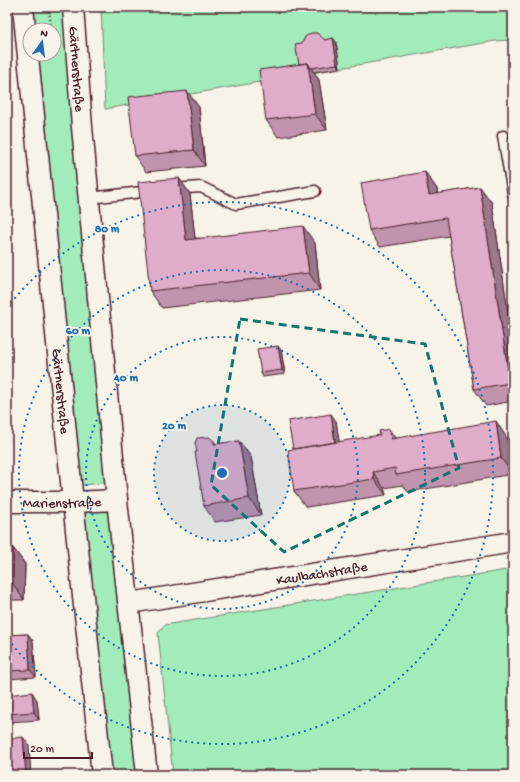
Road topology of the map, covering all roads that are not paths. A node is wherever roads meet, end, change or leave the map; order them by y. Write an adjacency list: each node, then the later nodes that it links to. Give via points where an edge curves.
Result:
1 (23, 7): 9 (street, Gärtnerstraße)
2 (72, 7): 6 (street, Gärtnerstraße)
3 (504, 136): 5 (lane)
4 (315, 190): 6 (lane, via 236,204 201,187)
5 (513, 194)
6 (89, 198): 7 (street, Gärtnerstraße)
7 (117, 500): 9 (street, Marienstraße); 11 (street, Gärtnerstraße)
8 (7, 502): 9 (street, Marienstraße)
9 (73, 502): 12 (street, Gärtnerstraße)
10 (513, 542): 11 (street, Kaulbachstraße)
11 (129, 603): 13 (street, Gärtnerstraße)
12 (102, 775)
13 (147, 775)

